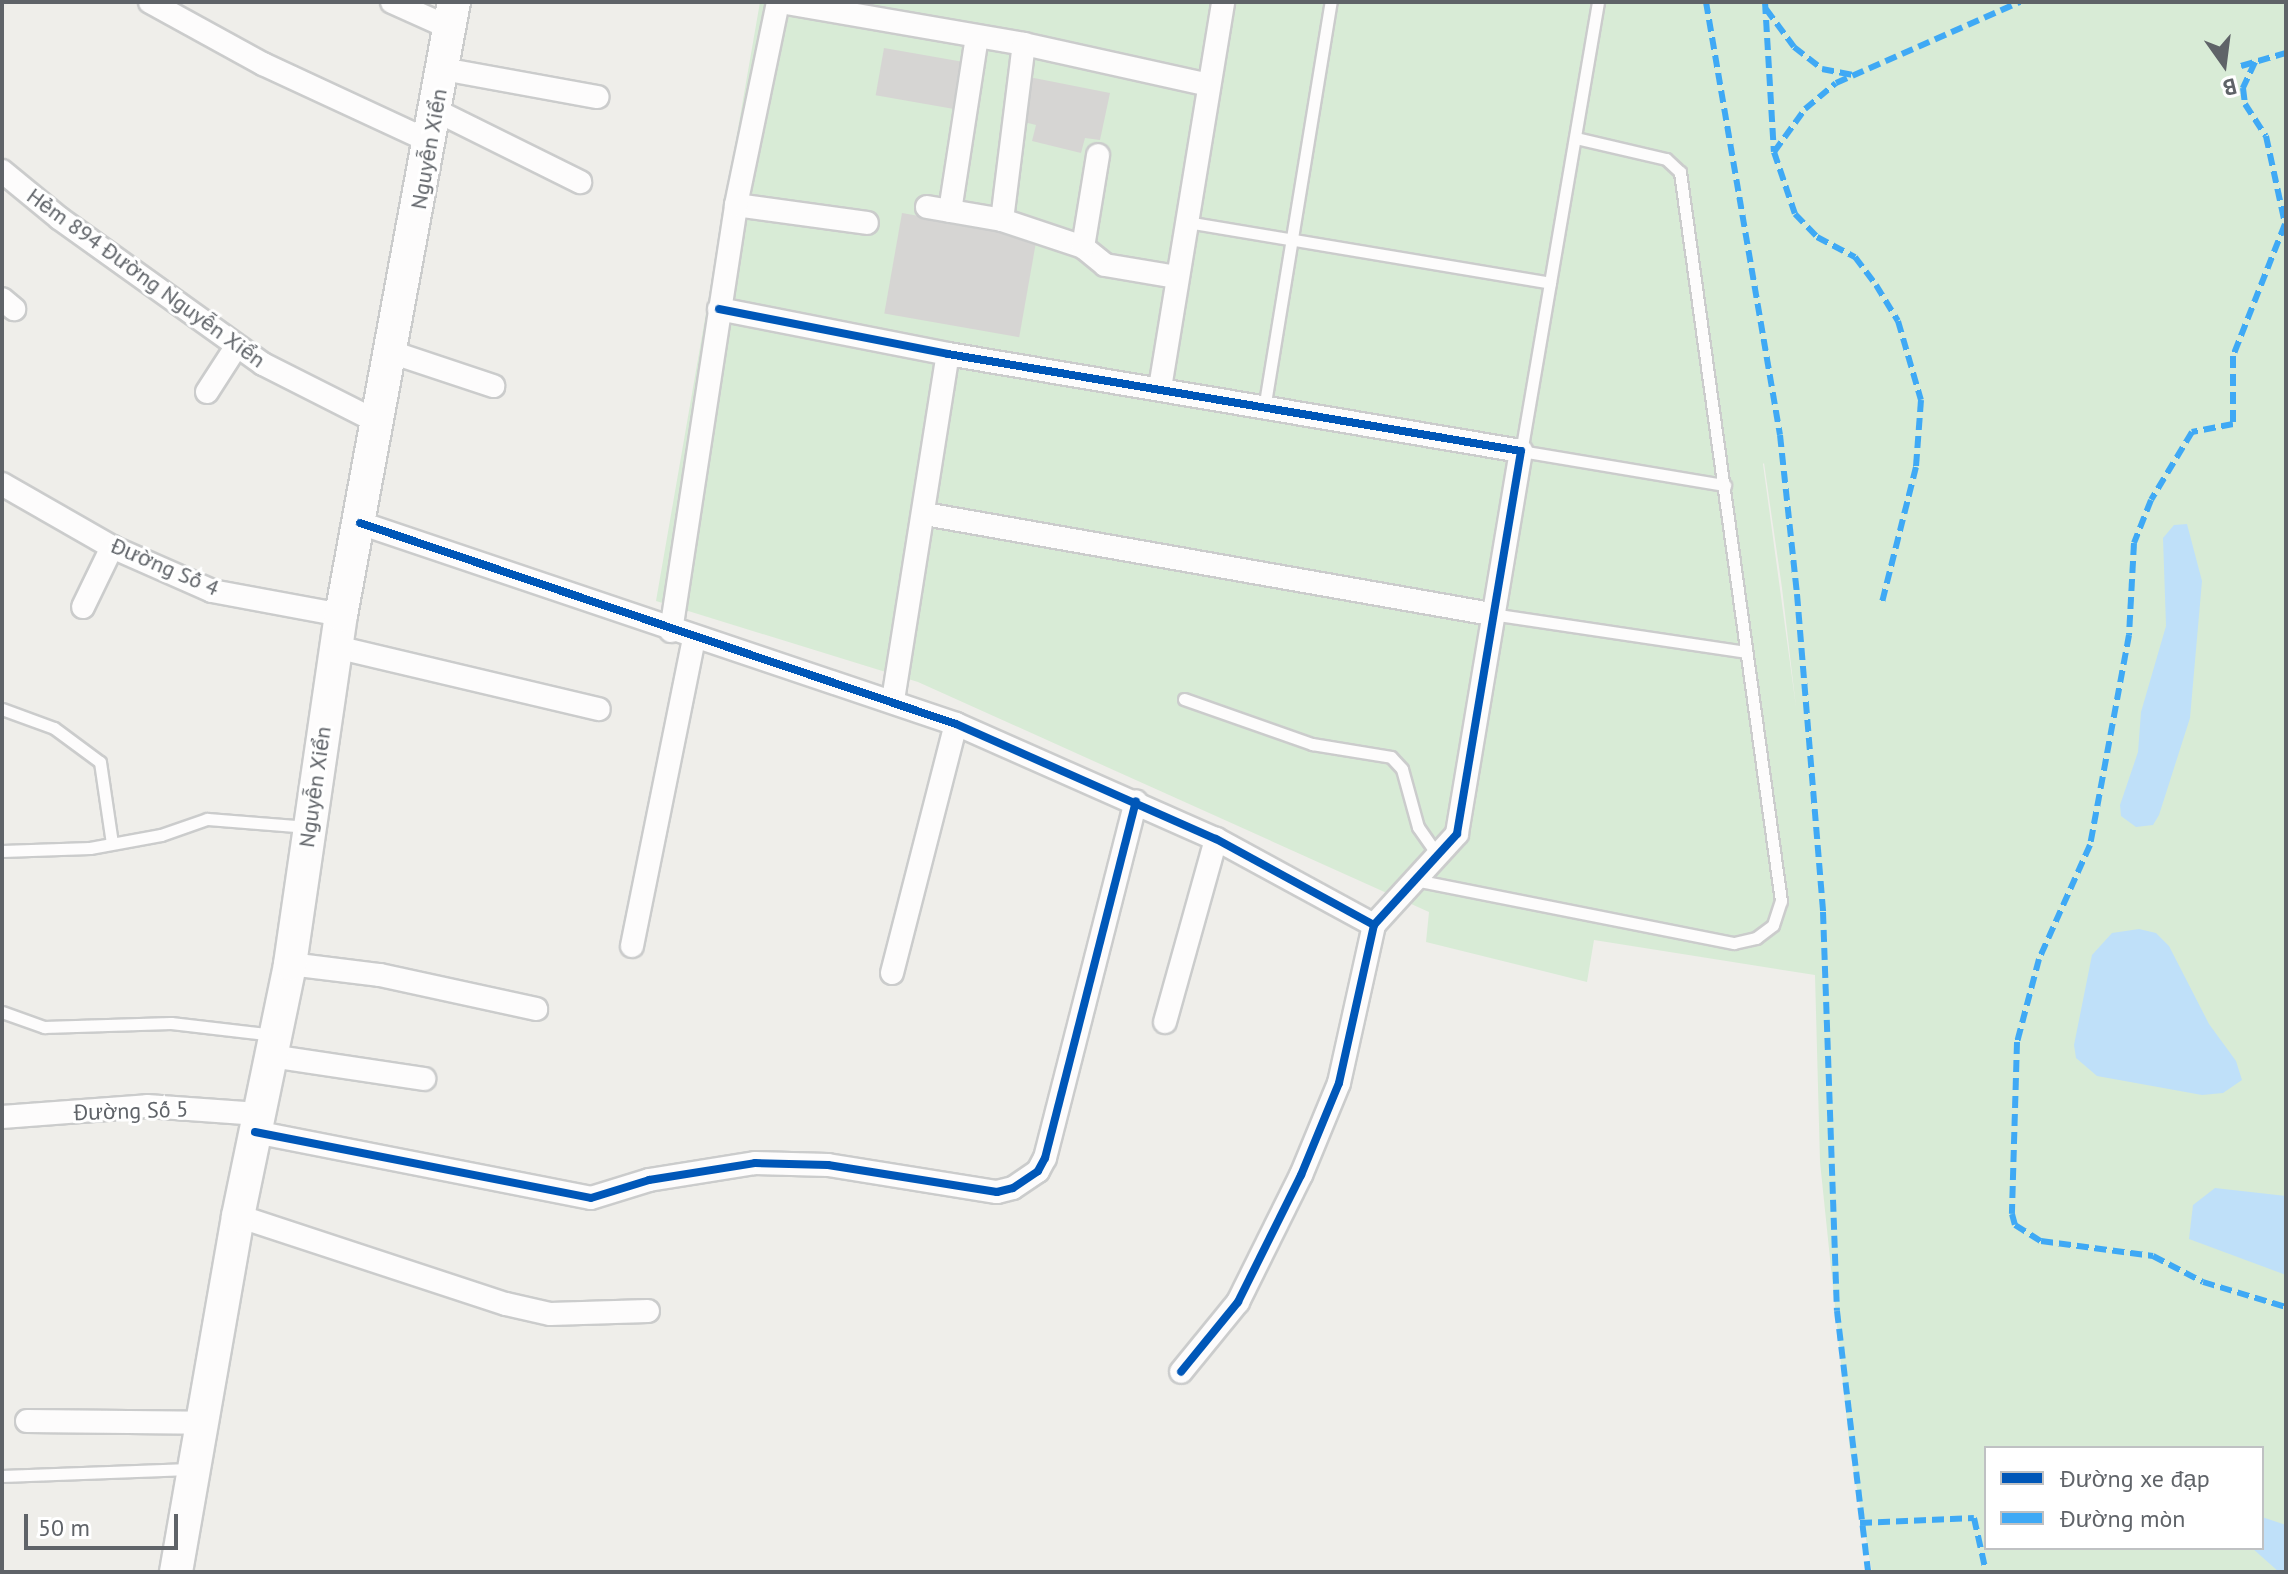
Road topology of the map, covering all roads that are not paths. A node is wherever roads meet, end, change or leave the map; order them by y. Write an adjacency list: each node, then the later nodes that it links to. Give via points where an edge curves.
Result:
1 (150, 2): 13 (street, via 263,64)
2 (392, 2): 7 (street)
3 (780, 2): 8 (street); 18 (street)
4 (1223, 2): 11 (street)
5 (1331, 2): 24 (lane)
6 (1598, 2): 14 (lane)
7 (452, 15): 10 (main road, Nguyễn Xiển)
8 (977, 37): 9 (street); 20 (street)
9 (1024, 44): 11 (street); 21 (street)
10 (443, 69): 12 (street); 13 (main road, Nguyễn Xiển)
11 (1209, 85): 22 (street)
12 (597, 97)
13 (434, 127): 17 (street); 30 (main road, Nguyễn Xiển)
14 (1576, 138): 27 (lane); 38 (lane, via 1666,159 1680,172)
15 (1098, 155): 25 (street)
16 (5, 181): 29 (street, Hẻm 894 Đường Nguyễn Xiển)
17 (580, 182)
18 (736, 205): 23 (street); 28 (street)
19 (927, 207): 20 (street)
20 (950, 211): 21 (street)
21 (1002, 220): 25 (street)
22 (1187, 222): 24 (lane); 26 (street)
23 (867, 223)
24 (1293, 242): 27 (lane); 35 (lane)
25 (1083, 247): 26 (street, via 1105,265)
26 (1177, 277): 33 (street)
27 (1550, 283): 37 (lane)
28 (719, 309): 31 (street); 46 (street)
29 (236, 347): 34 (street); 36 (street, Hẻm 894 Đường Nguyễn Xiển)
30 (391, 352): 32 (street); 36 (main road, Nguyễn Xiển)
31 (948, 354): 33 (street); 40 (street)
32 (493, 386)
33 (1160, 388): 35 (street)
34 (207, 392)
35 (1264, 410): 37 (street)
36 (380, 423): 41 (main road, Nguyễn Xiển)
37 (1521, 451): 38 (lane); 44 (street)
38 (1725, 485): 49 (lane)
39 (3, 488): 42 (street, Đường Số 4)
40 (925, 514): 44 (street); 51 (street)
41 (360, 523): 45 (main road, Nguyễn Xiển); 46 (street)
42 (112, 547): 43 (street); 45 (street, Đường Số 4, via 212,591)
43 (83, 607)
44 (1491, 614): 49 (lane); 60 (street, via 1465,804 1457,834)
45 (341, 615): 48 (main road, Nguyễn Xiển)
46 (671, 631): 47 (street)
47 (694, 638): 51 (street); 63 (street)
48 (336, 647): 53 (street); 56 (main road, Nguyễn Xiển)
49 (1745, 652): 61 (lane, via 1781,901 1773,925 1756,938 1734,943)
50 (1184, 699): 60 (lane, via 1312,744 1391,757 1402,769 1418,827)
51 (893, 700): 54 (street)
52 (2, 709): 58 (lane, via 54,728 100,762)
53 (599, 709)
54 (956, 724): 55 (street); 65 (street)
55 (1136, 801): 57 (street); 72 (street, Đường Số 5, via 1045,1158 1038,1171 1013,1188 997,1192 828,1165 755,1163 649,1180 591,1198)
56 (309, 828): 58 (lane, via 207,819 161,835); 64 (main road, Nguyễn Xiển)
57 (1216, 839): 62 (street); 68 (street)
58 (112, 843): 59 (lane)
59 (2, 851)
60 (1437, 854): 61 (street)
61 (1415, 880): 62 (street)
62 (1374, 925): 75 (street, via 1339,1083 1301,1175 1238,1302)
63 (632, 946)
64 (290, 964): 66 (street, via 380,975); 69 (main road, Nguyễn Xiển)
65 (892, 973)
66 (536, 1009)
67 (2, 1012): 69 (lane, via 44,1027 171,1023)
68 (1165, 1022)
69 (273, 1046): 70 (street); 72 (main road, Nguyễn Xiển)
70 (424, 1079)
71 (2, 1117): 72 (street, Đường Số 5, via 147,1106)
72 (257, 1123): 73 (main road, Nguyễn Xiển)
73 (238, 1216): 74 (street, via 506,1304 550,1314); 77 (main road, Nguyễn Xiển)
74 (648, 1311)
75 (1181, 1372)
76 (27, 1421): 77 (street)
77 (204, 1423): 78 (main road, Nguyễn Xiển)
78 (195, 1469): 79 (lane); 80 (main road, Nguyễn Xiển)
79 (2, 1476)
80 (176, 1572)

